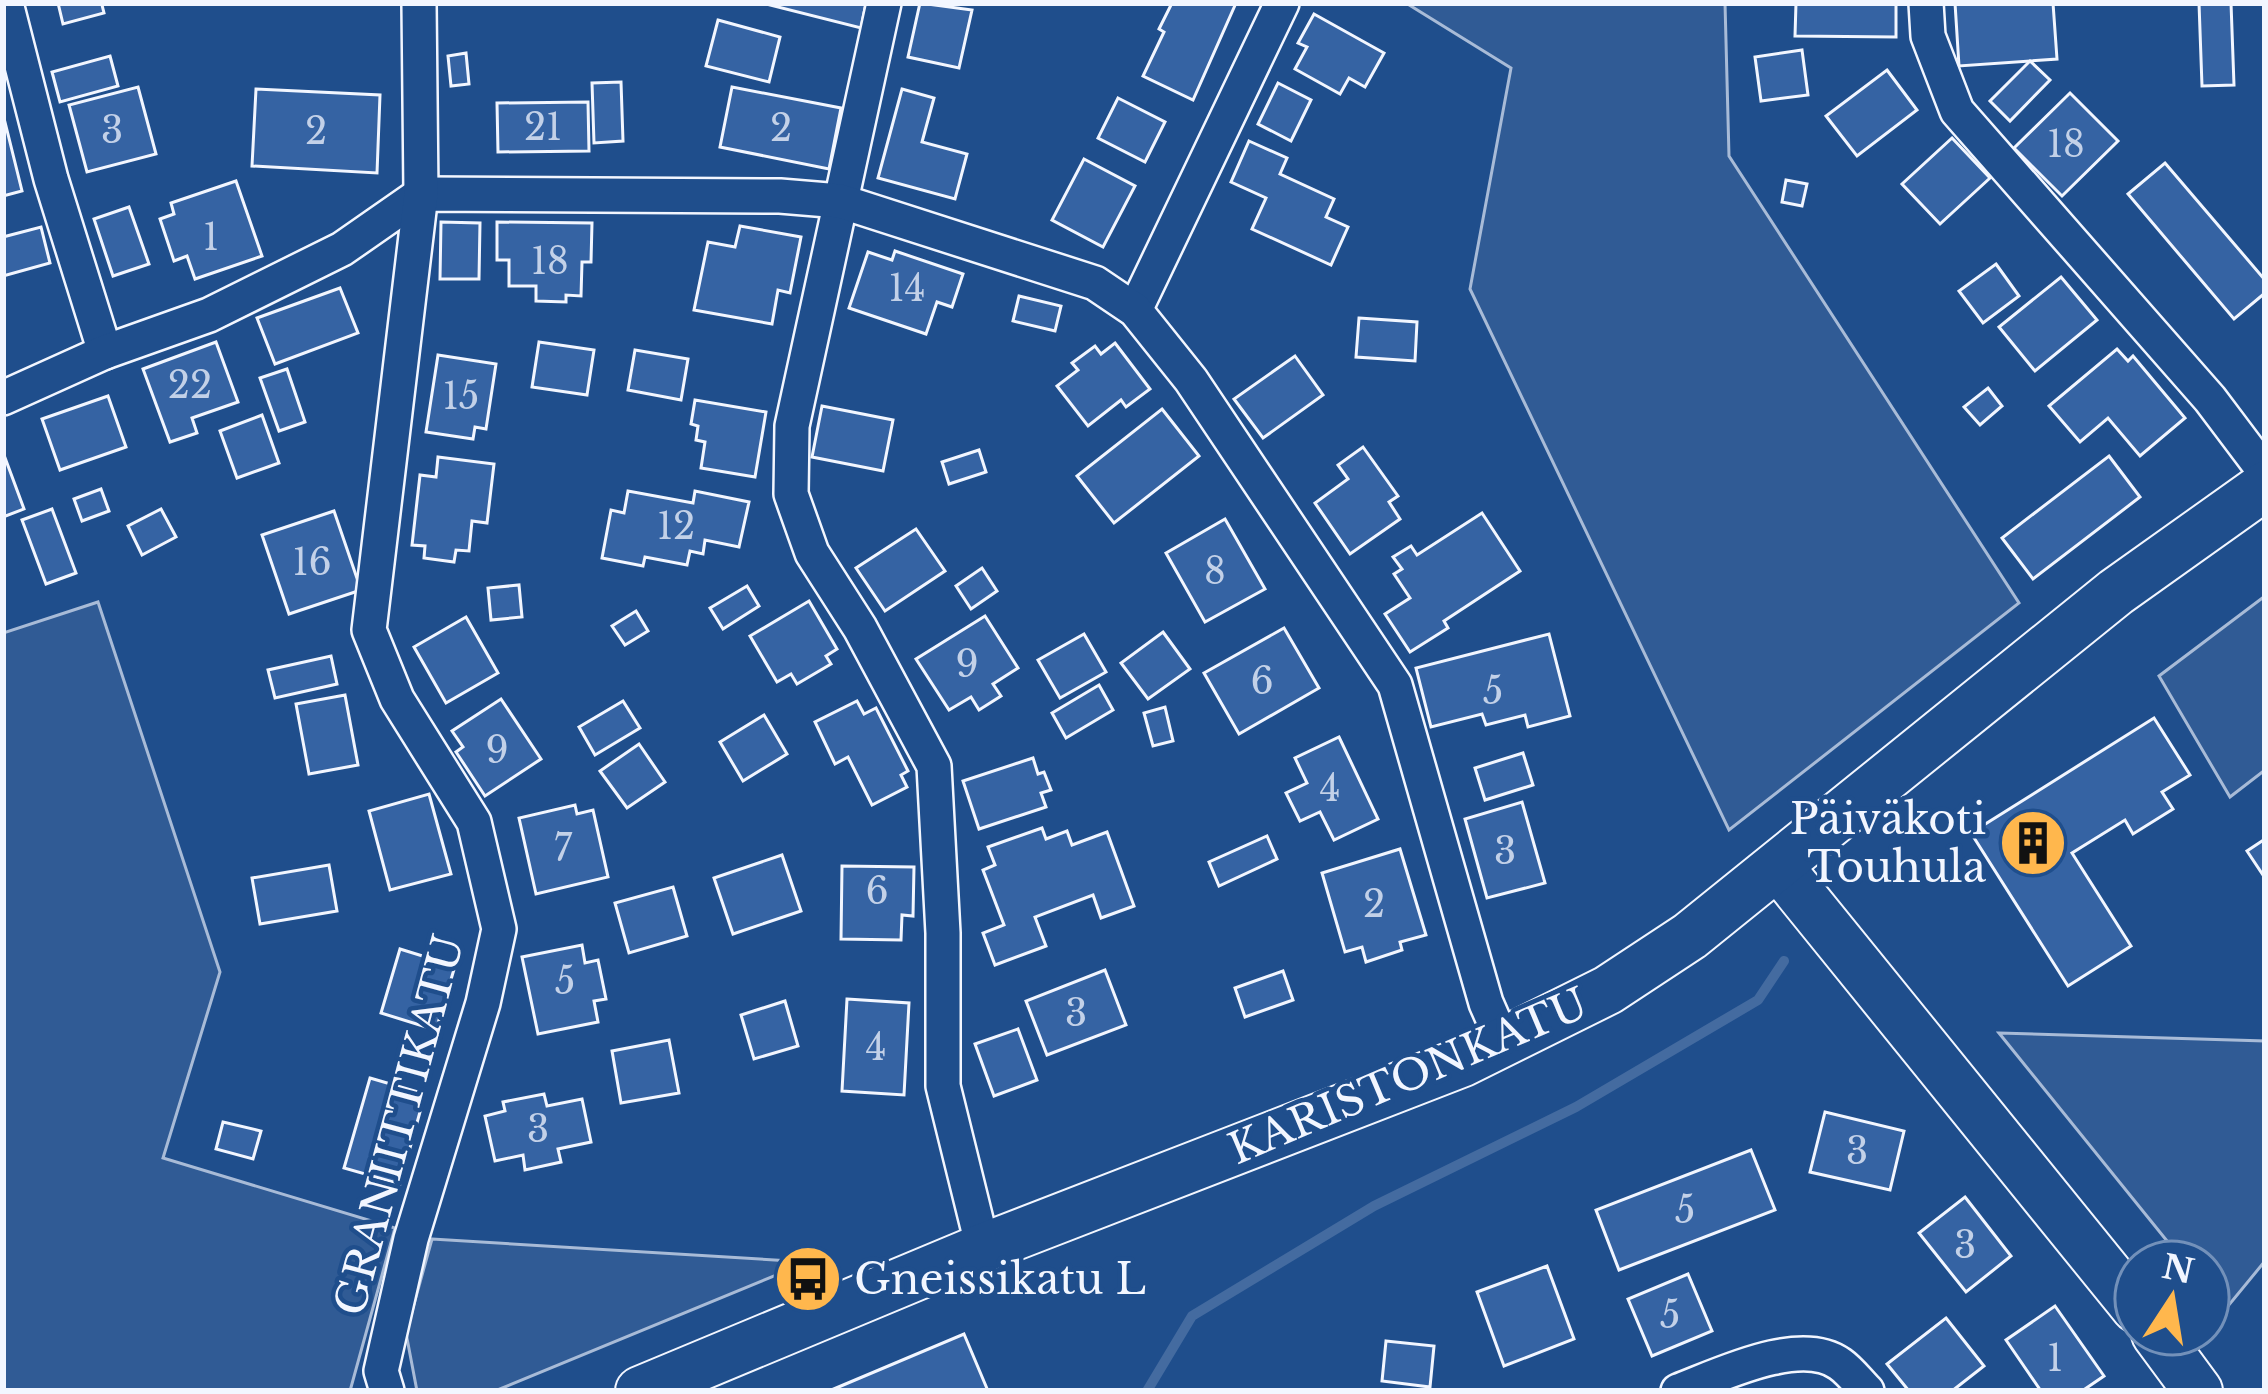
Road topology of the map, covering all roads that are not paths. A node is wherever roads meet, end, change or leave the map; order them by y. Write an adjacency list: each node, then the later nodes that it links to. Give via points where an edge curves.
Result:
1 (6, 3): 9 (street)
2 (419, 3): 6 (street, GRANIITTIKATU)
3 (884, 3): 7 (street)
4 (1282, 3): 8 (street)
5 (1926, 3): 11 (street, via 1928,36 1957,110)
6 (421, 194): 7 (street); 9 (street, via 323,258 209,315); 19 (street, GRANIITTIKATU, via 369,630 398,699 474,822 499,929 411,1239 381,1371)
7 (840, 201): 8 (street, via 1095,283); 15 (street, via 792,426 790,494 812,554 934,766 943,1086)
8 (1135, 310): 14 (street, via 1191,380 1395,685)
9 (104, 352): 10 (street)
10 (3, 398)
11 (2265, 472)
12 (2265, 486): 13 (street, KARISTONKATU, via 2116,592)
13 (1778, 866): 14 (street, KARISTONKATU, via 1608,990); 16 (street)
14 (1504, 1044): 15 (street, KARISTONKATU)
15 (982, 1248): 18 (street, KARISTONKATU)
16 (2112, 1278)
17 (2174, 1358): 23 (street)
18 (694, 1381): 20 (street, KARISTONKATU)
19 (387, 1391)
20 (640, 1391)
21 (1678, 1391): 22 (street, via 1765,1358 1802,1355 1837,1361)
22 (1867, 1391)
23 (2198, 1391)

